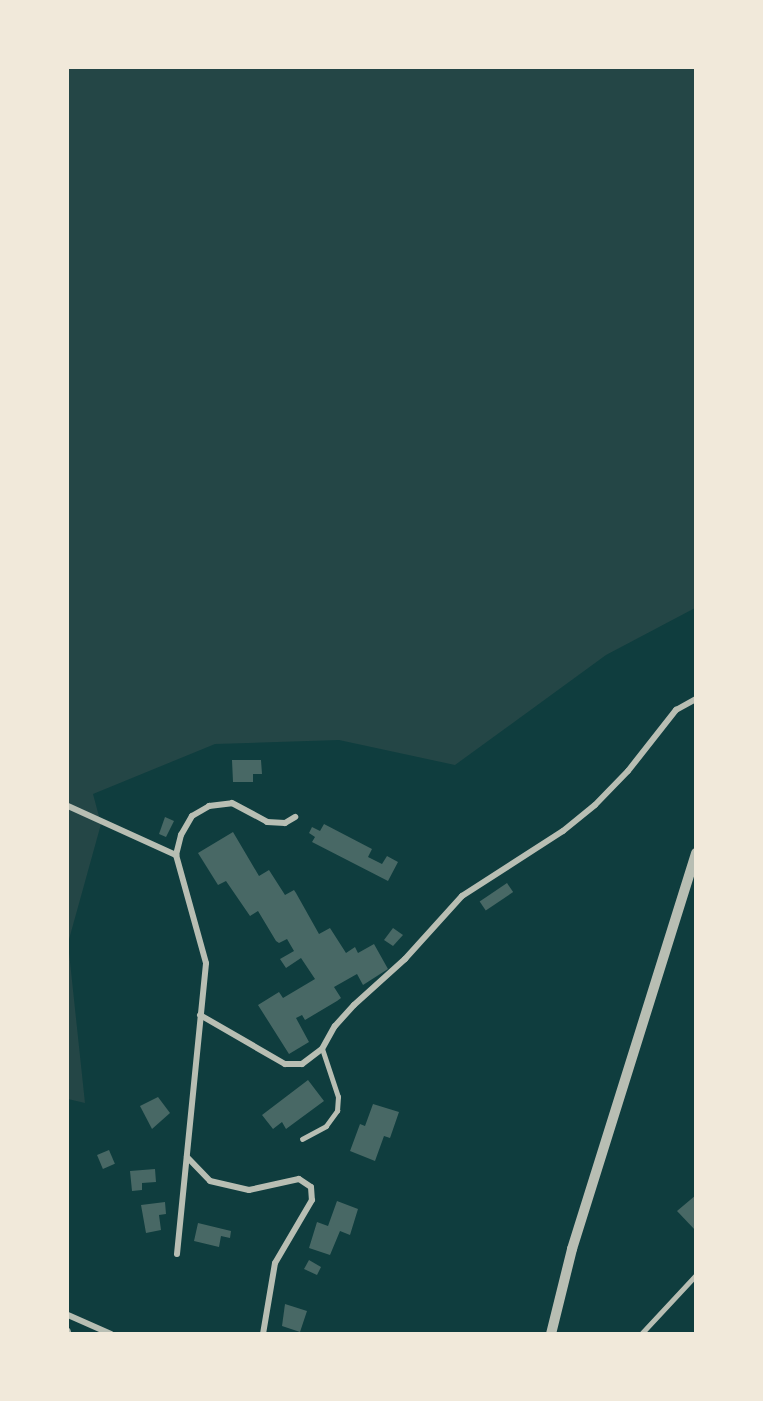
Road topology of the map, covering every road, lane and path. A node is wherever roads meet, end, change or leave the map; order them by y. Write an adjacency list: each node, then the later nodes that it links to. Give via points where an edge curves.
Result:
1 (696, 699): 7 (street, via 676,710 628,771 595,805 563,831 532,847 462,896 341,1019)
2 (68, 806): 5 (street)
3 (295, 817): 5 (street, via 285,823 267,822 232,803 209,806 192,816)
4 (696, 853): 15 (street, via 570,1257)
5 (176, 855): 6 (street, via 206,963)
6 (200, 1015): 7 (street, via 285,1064 302,1064); 9 (street)
7 (322, 1049): 8 (lane, via 338,1097 337,1111 326,1125)
8 (302, 1139)
9 (187, 1156): 10 (street); 14 (street, via 210,1181 249,1190 299,1179 311,1187 312,1200 275,1263)
10 (177, 1254)
11 (695, 1276): 16 (lane)
12 (68, 1315): 13 (street)
13 (111, 1334)
14 (263, 1334)
15 (551, 1334)
16 (640, 1334)

